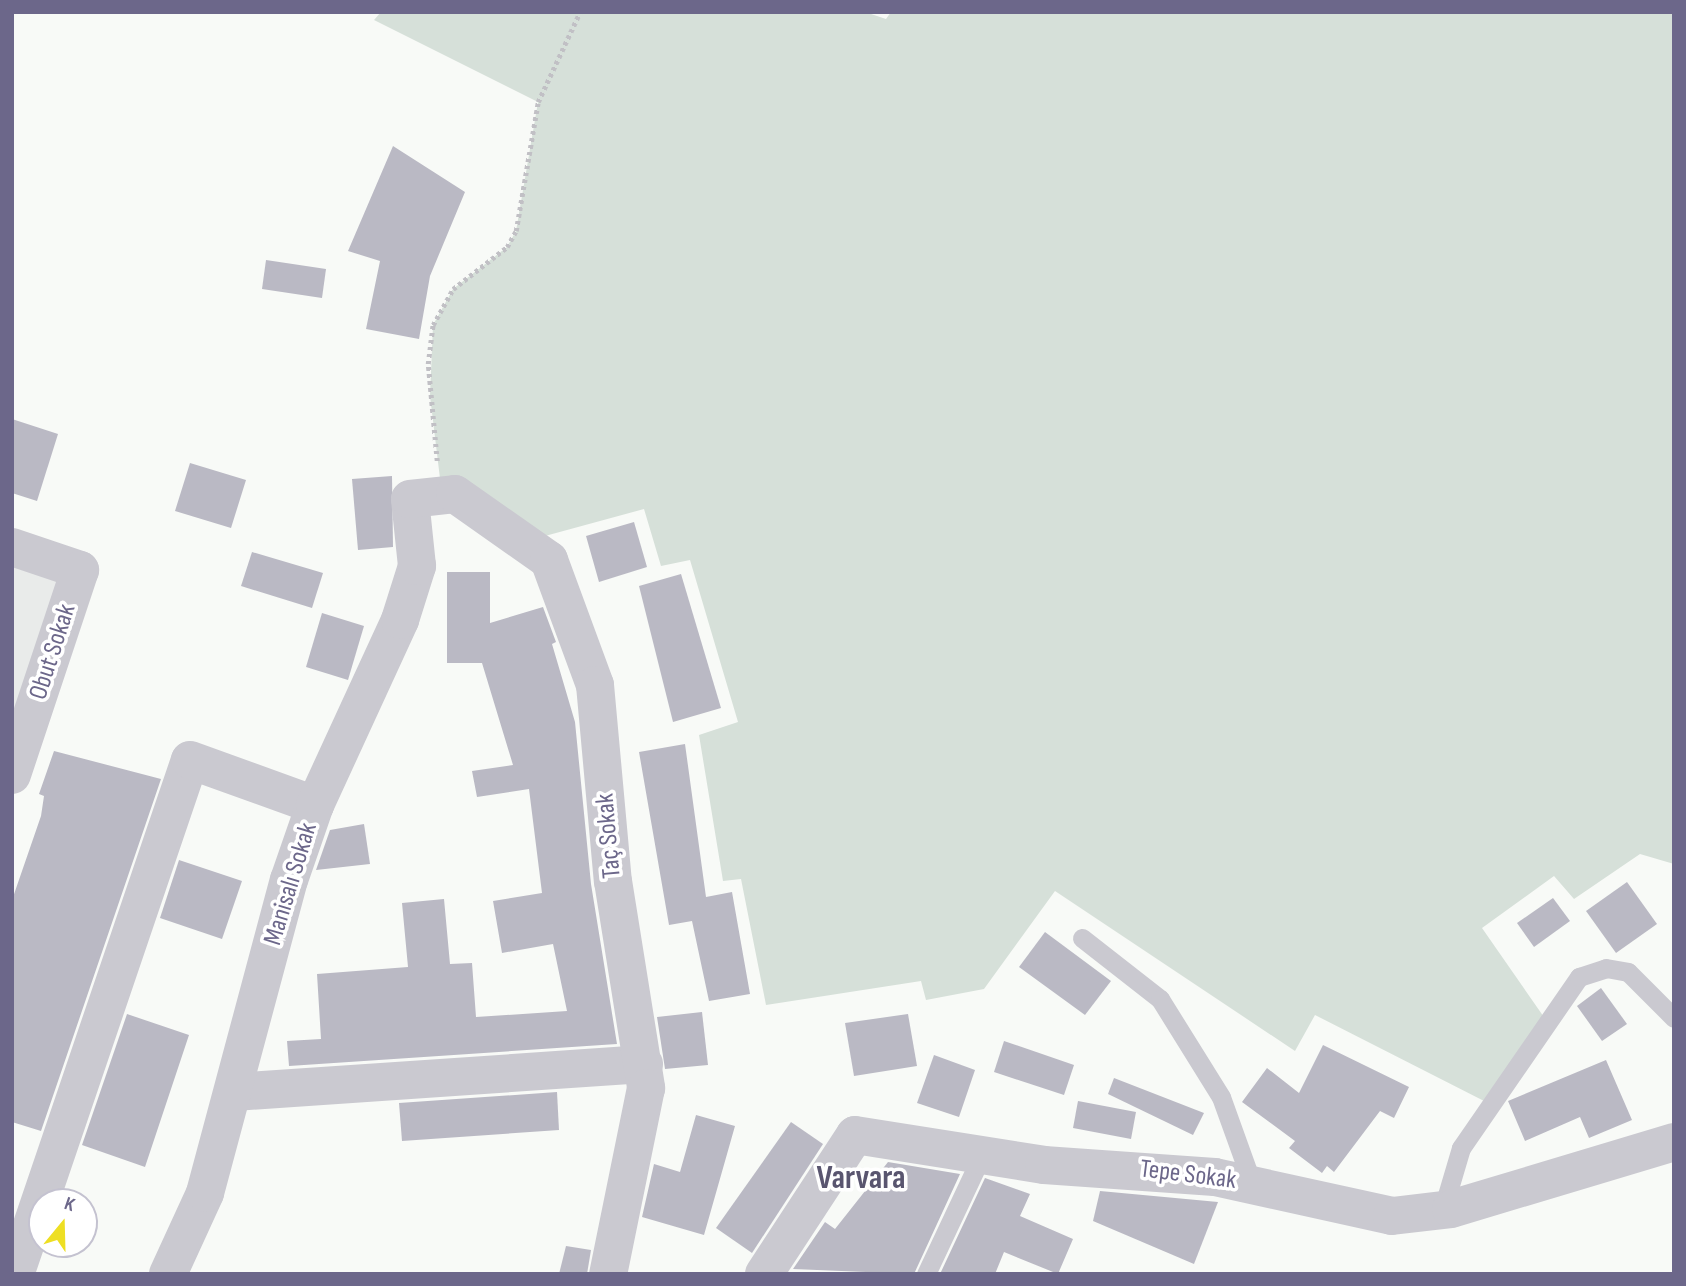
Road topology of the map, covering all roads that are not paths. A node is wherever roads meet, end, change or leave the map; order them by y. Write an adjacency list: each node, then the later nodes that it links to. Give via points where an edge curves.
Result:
1 (426, 497): 4 (street, Manisalı Sokak, via 413,576 376,679); 7 (street, Taç Sokak, via 455,494 549,559 565,592 595,685 613,881)
2 (12, 547): 3 (street, Obut Sokak, via 80,570)
3 (12, 775)
4 (316, 806): 8 (street, Manisalı Sokak, via 289,880); 13 (street, via 190,760)
5 (1082, 938): 11 (lane, via 1160,999 1221,1097)
6 (1674, 1018): 12 (lane, via 1629,972 1606,968 1579,977 1461,1148)
7 (644, 1064): 8 (street); 15 (street, Taç Sokak, via 646,1088)
8 (234, 1092): 14 (street, Manisalı Sokak, via 205,1193)
9 (1674, 1142): 12 (street, Tepe Sokak)
10 (982, 1155): 11 (street, Tepe Sokak); 16 (street, Tepe Sokak, via 855,1135); 17 (lane)
11 (1252, 1183): 12 (street, Tepe Sokak, via 1392,1216)
12 (1442, 1212)
13 (24, 1268)
14 (168, 1274)
15 (608, 1274)
16 (764, 1274)
17 (926, 1274)

